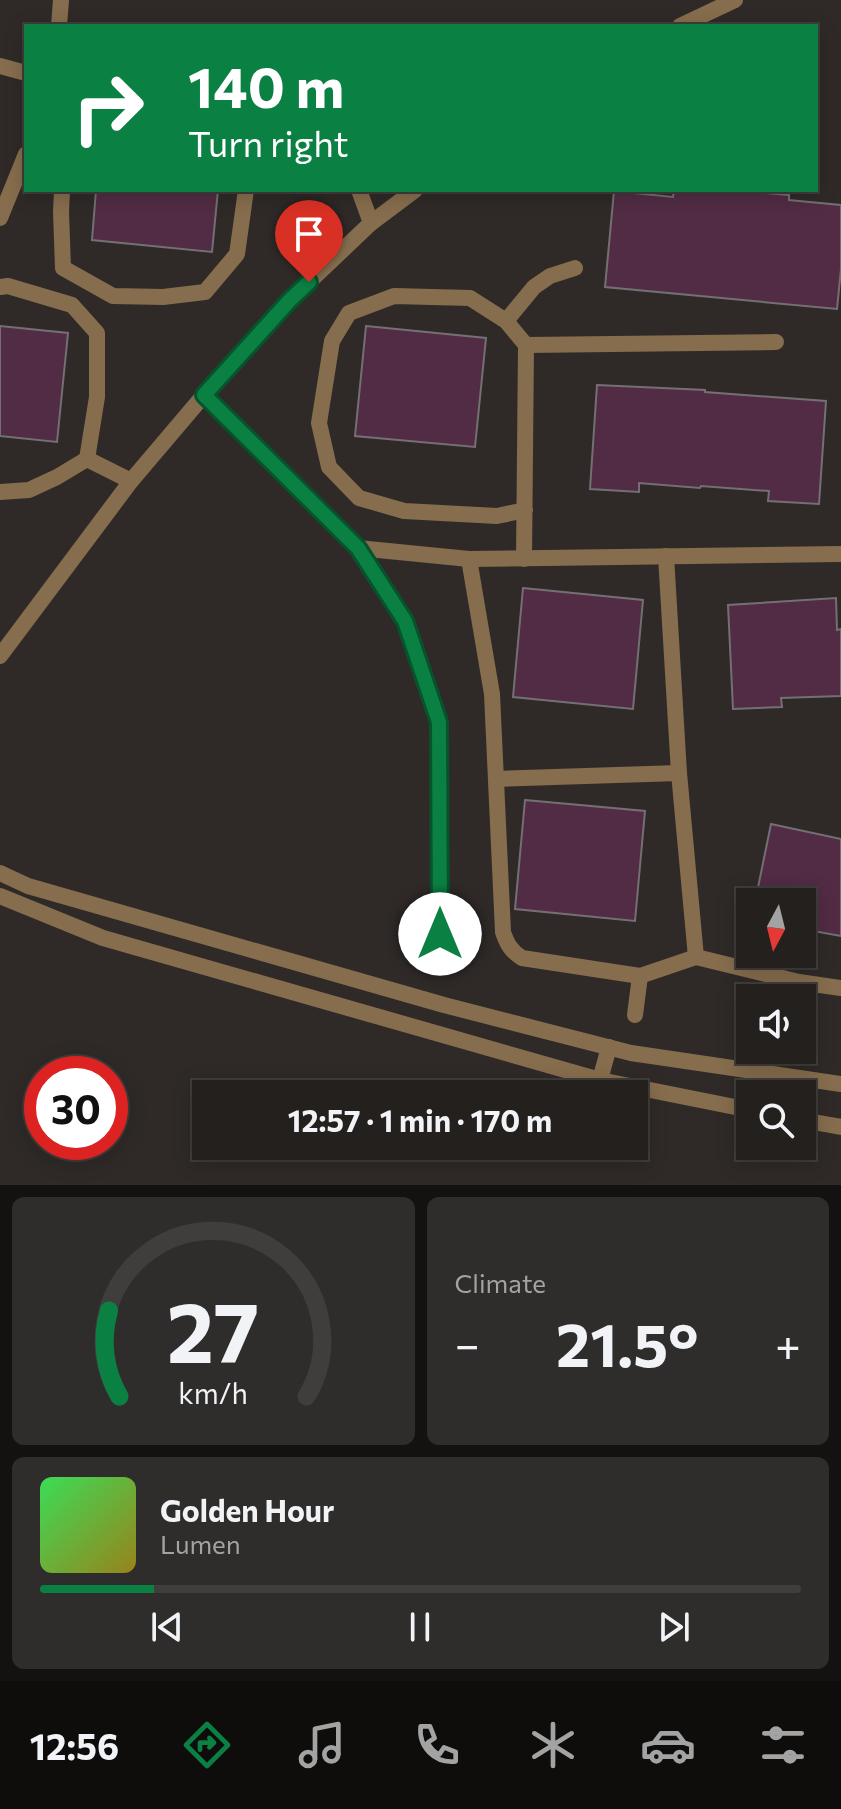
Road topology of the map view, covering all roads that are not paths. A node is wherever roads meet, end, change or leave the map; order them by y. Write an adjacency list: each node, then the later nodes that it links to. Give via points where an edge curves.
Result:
1 (61, 0): 3 (street)
2 (735, 0): 4 (street)
3 (59, 24)
4 (684, 24)
5 (0, 66): 6 (street)
6 (24, 72)
7 (24, 159): 12 (street)
8 (62, 192): 9 (street, via 63,268 113,296 163,297 205,292 237,254)
9 (246, 192)
10 (360, 192): 13 (street)
11 (412, 192): 13 (street)
12 (0, 218)
13 (371, 223): 19 (street, via 289,301)
14 (575, 268): 16 (street, via 534,287)
15 (0, 287): 20 (street, via 72,305 97,333 97,397)
16 (506, 321): 18 (street); 23 (street, via 470,298 394,296 349,313 332,341 319,423 329,467 359,498 404,511 497,516)
17 (776, 342): 18 (street)
18 (526, 345): 23 (street)
19 (204, 395): 21 (street); 24 (street)
20 (87, 459): 21 (street); 22 (street, via 29,490)
21 (131, 481): 29 (street)
22 (0, 492)
23 (525, 510): 28 (street)
24 (358, 548): 27 (street); 34 (street, via 405,621 439,722)
25 (841, 554): 26 (street)
26 (666, 556): 28 (street); 30 (street)
27 (469, 559): 28 (street); 31 (street, via 492,694)
28 (524, 559)
29 (0, 656)
30 (679, 773): 31 (street); 35 (street)
31 (496, 779): 36 (street, via 503,932 512,951 522,958)
32 (0, 873): 39 (street, via 43,891)
33 (0, 896): 40 (street, via 103,938)
34 (440, 934)
35 (696, 957): 36 (street); 37 (street)
36 (640, 976): 38 (street)
37 (841, 988)
38 (635, 1015)
39 (609, 1047): 40 (street); 41 (street)
40 (600, 1080)
41 (841, 1084)
42 (648, 1090): 43 (street)
43 (736, 1107)
44 (816, 1123): 45 (street)
45 (841, 1127)

